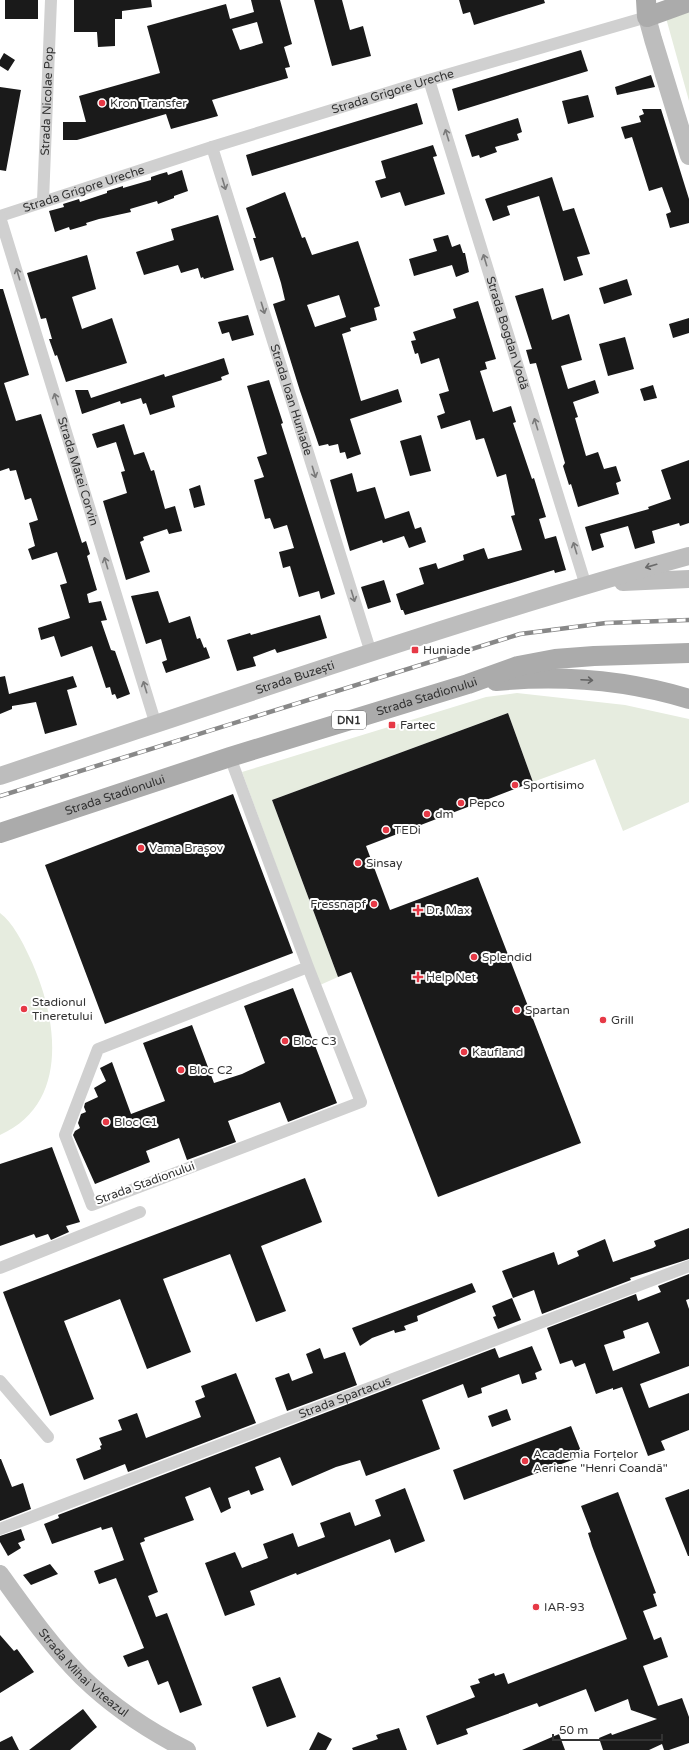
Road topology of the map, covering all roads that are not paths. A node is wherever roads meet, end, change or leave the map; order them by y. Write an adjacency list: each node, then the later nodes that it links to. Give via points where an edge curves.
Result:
1 (51, 0): 7 (street, Strada Nicolae Pop)
2 (689, 2): 3 (main road)
3 (647, 8): 4 (street, Strada Grigore Ureche); 6 (main road, via 653,40)
4 (429, 80): 5 (street, Strada Grigore Ureche); 11 (street, Strada Bogdan Vodă, one-way to 4)
5 (212, 147): 7 (street, Strada Grigore Ureche); 12 (street, Strada Ioan Huniade, one-way to 12)
6 (689, 156)
7 (43, 201): 8 (street, Strada Grigore Ureche)
8 (0, 217): 18 (street, Strada Matei Corvin, one-way to 8)
9 (689, 556): 11 (main road, Strada Buzești, one-way to 11)
10 (689, 579): 11 (main road, Strada Buzești)
11 (589, 584): 12 (main road, Strada Buzești)
12 (371, 653): 18 (main road, Strada Buzești)
13 (689, 653): 14 (main road, DN1)
14 (555, 659): 15 (main road); 16 (main road, Strada Stadionului / DN1, via 518,666)
15 (689, 664)
16 (468, 684): 17 (main road, DN1, one-way to 17, via 548,679 591,680 639,686); 19 (main road, Strada Stadionului / DN1)
17 (689, 700)
18 (156, 725): 20 (main road, Strada Buzești)
19 (230, 758): 21 (main road, Strada Stadionului / DN1); 22 (street, Strada Stadionului)
20 (0, 776)
21 (0, 832)
22 (308, 967): 22 (street, Strada Stadionului, via 361,1102 92,1205 65,1135 98,1050)
23 (140, 1212): 25 (street)
24 (689, 1266): 28 (street, Strada Spartacus)
25 (0, 1268)
26 (0, 1382): 27 (street)
27 (48, 1437)
28 (0, 1529)
29 (0, 1574): 30 (main road, Strada Mihai Viteazul, via 37,1625 83,1677 128,1715)
30 (187, 1750)

